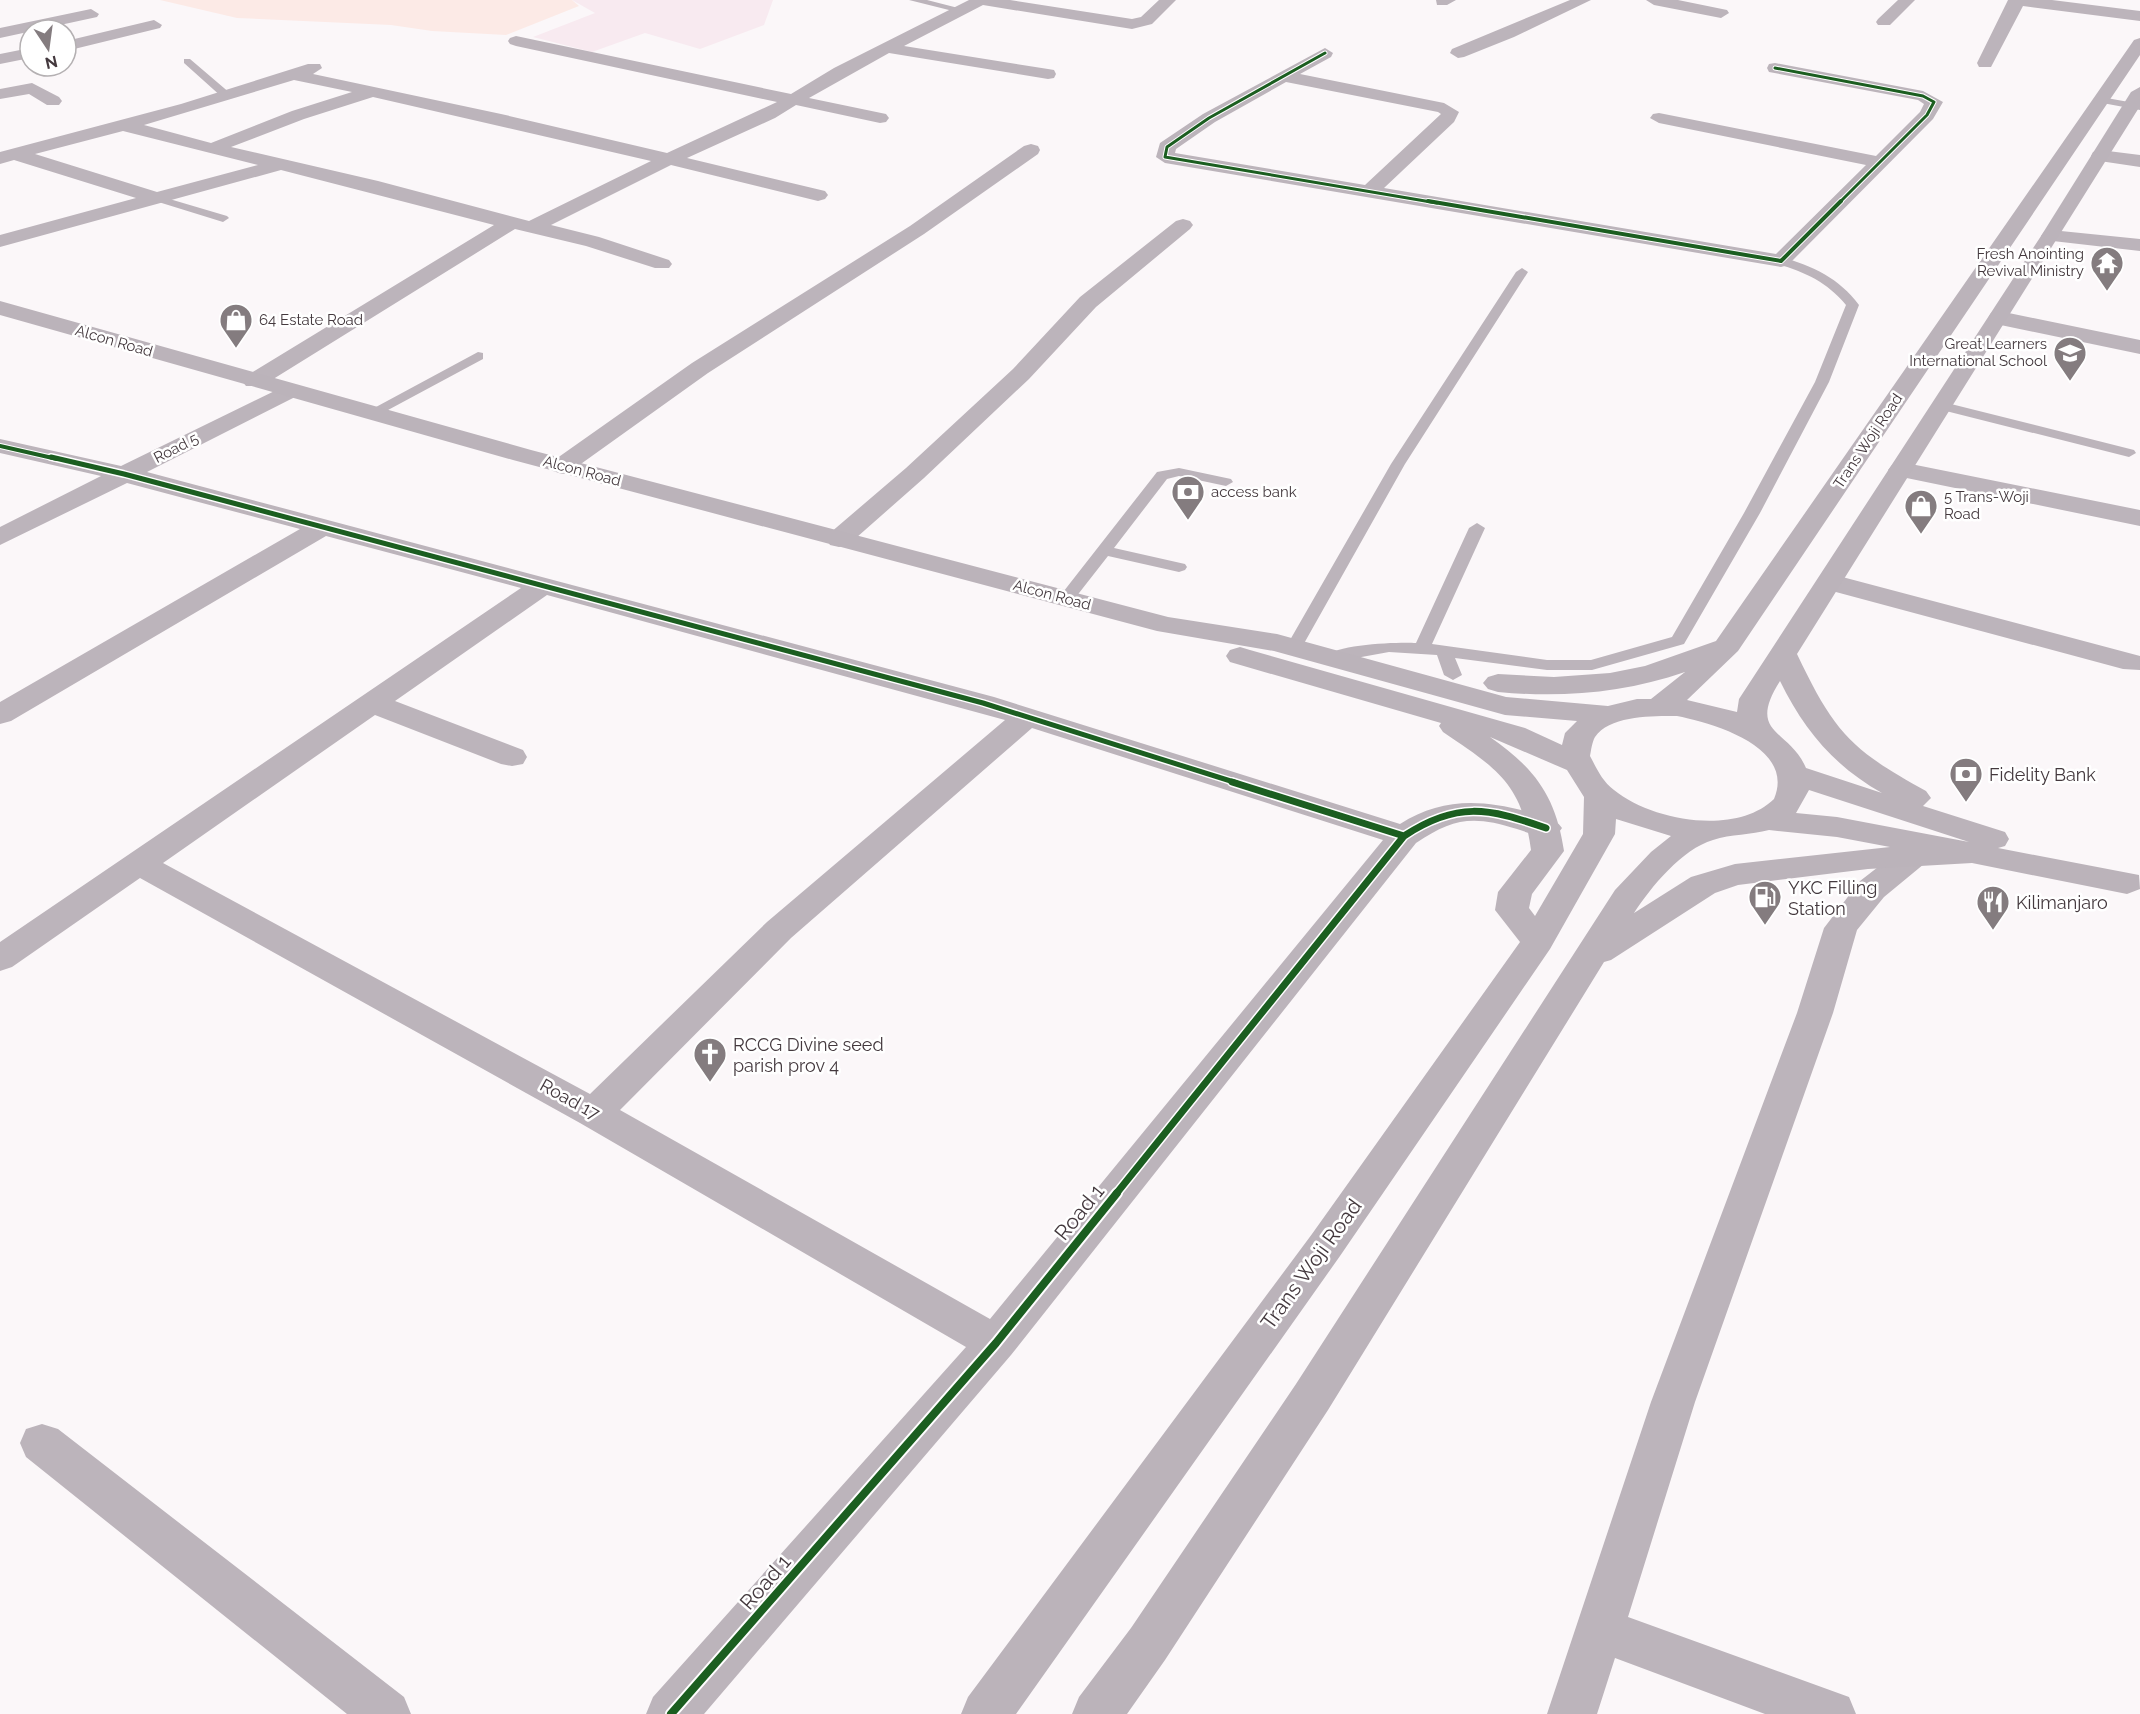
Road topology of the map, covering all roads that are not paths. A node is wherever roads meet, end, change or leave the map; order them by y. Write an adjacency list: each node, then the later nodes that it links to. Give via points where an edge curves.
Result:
1 (914, 0): 8 (lane)
2 (981, 0): 3 (street, via 1132,24 1146,21); 8 (street)
3 (1168, 0)
4 (1583, 0): 20 (street)
5 (1654, 0): 9 (street)
6 (1907, 0): 12 (street)
7 (2017, 0): 11 (street); 25 (street)
8 (961, 9): 18 (street)
9 (1721, 13)
10 (91, 14): 14 (street)
11 (2140, 16)
12 (1884, 22)
13 (154, 26): 16 (street)
14 (0, 33)
15 (516, 41): 33 (street)
16 (78, 43)
17 (2140, 43): 34 (main road, Trans Woji Road)
18 (886, 48): 27 (street); 33 (street)
19 (1325, 52): 29 (street)
20 (1458, 53)
21 (18, 55): 22 (street)
22 (0, 59)
23 (187, 61): 32 (lane)
24 (330, 63): 28 (street)
25 (1985, 63)
26 (1775, 68): 46 (street, via 1923,96 1934,102 1927,115)
27 (1047, 74)
28 (295, 75): 30 (street); 32 (street)
29 (1284, 76): 48 (street, via 1450,112); 48 (street, via 1209,118 1167,147 1165,157)
30 (372, 91): 40 (street); 44 (street)
31 (0, 94): 35 (street, via 32,88)
32 (227, 96): 39 (street)
33 (794, 99): 37 (street); 44 (street)
34 (2101, 100): 36 (lane); 85 (main road, Trans Woji Road)
35 (53, 101)
36 (2137, 101): 43 (main road)
37 (880, 118)
38 (1659, 118): 46 (street)
39 (124, 124): 40 (street); 42 (street)
40 (211, 149): 47 (street)
41 (1031, 150): 70 (street, via 917,231 700,368)
42 (7, 156): 50 (street)
43 (2100, 156): 45 (street); 54 (main road)
44 (669, 159): 49 (street); 52 (street)
45 (2140, 161)
46 (1880, 162): 57 (street)
47 (279, 165): 50 (street); 52 (street)
48 (1369, 192): 57 (street)
49 (818, 195)
50 (156, 198): 51 (lane); 55 (street)
51 (223, 218)
52 (521, 225): 58 (street); 64 (street)
53 (1183, 225): 78 (street, via 1088,302 1021,374)
54 (2051, 236): 56 (street); 61 (main road)
55 (0, 241)
56 (2140, 245)
57 (1781, 261): 90 (lane, via 1815,271 1837,284 1853,305 1822,382 1678,640 1592,665)
58 (662, 264)
59 (1522, 272): 86 (lane, via 1398,464)
60 (0, 308): 64 (main road, Alcon Road)
61 (2000, 318): 62 (street); 66 (main road)
62 (2140, 347)
63 (478, 356): 67 (lane)
64 (254, 381): 65 (main road, Alcon Road)
65 (289, 391): 67 (main road, Alcon Road); 72 (street, Road 5)
66 (1943, 406): 69 (lane); 71 (main road)
67 (370, 414): 70 (main road, Alcon Road)
68 (0, 446): 72 (street)
69 (2129, 453)
70 (562, 466): 78 (main road, Alcon Road)
71 (1901, 470): 74 (street); 81 (main road)
72 (124, 474): 75 (street); 77 (street, Road 5)
73 (1226, 482): 79 (lane, via 1179,472 1162,475)
74 (2140, 518)
75 (321, 528): 82 (street); 97 (street)
76 (1477, 528): 87 (lane)
77 (0, 537)
78 (839, 539): 83 (main road, Alcon Road)
79 (1104, 550): 80 (lane); 83 (lane)
80 (1179, 567)
81 (1831, 582): 88 (main road); 91 (street)
82 (542, 587): 93 (street); 98 (street)
83 (1066, 599): 84 (main road, Alcon Road)
84 (1167, 626): 86 (main road); 95 (main road, via 1225,652)
85 (1727, 646): 90 (main road, via 1645,675 1582,685 1534,687); 94 (main road, Trans Woji Road, via 1688,685)
86 (1294, 647): 89 (main road)
87 (1422, 648): 89 (lane, via 1389,647); 90 (lane)
88 (1783, 654): 99 (main road, via 1754,699); 107 (main road, via 1822,732 1844,755)
89 (1334, 657): 92 (main road)
90 (1449, 663): 92 (main road)
91 (2133, 663)
92 (1409, 679): 96 (main road, via 1505,706)
93 (374, 704): 100 (street); 109 (street)
94 (1660, 705): 96 (main road, via 1626,708); 99 (main road, via 1726,716)
95 (1430, 710): 102 (main road, via 1514,734); 104 (main road, via 1501,759 1527,784)
96 (1607, 715): 102 (main road, via 1581,734 1574,753)
97 (0, 716)
98 (1028, 716): 106 (street); 114 (street, via 779,930)
99 (1755, 730): 101 (main road, via 1777,747)
100 (512, 757)
101 (1792, 774): 103 (main road, via 1794,787 1786,805); 107 (main road)
102 (1589, 780): 105 (main road, via 1629,814 1666,826); 111 (main road, Trans Woji Road, via 1599,834)
103 (1767, 820): 105 (main road, via 1739,829); 107 (main road)
104 (1546, 828): 106 (street, Road 1, via 1512,816 1472,812 1439,816); 111 (main road, via 1548,851 1515,892 1512,909)
105 (1705, 831): 112 (main road, via 1665,855 1627,898)
106 (1404, 836): 115 (street, Road 1)
107 (1983, 846): 108 (main road); 110 (main road)
108 (1912, 857): 112 (main road, via 1762,870 1724,878 1703,885); 117 (street, via 1872,889 1841,928 1815,1013 1673,1402)
109 (140, 864): 113 (street); 114 (street, Road 17)
110 (2134, 885)
111 (1538, 941): 120 (main road, Trans Woji Road, via 1326,1245)
112 (1592, 956): 121 (main road, via 1312,1397)
113 (0, 959)
114 (594, 1113): 115 (street, Road 17)
115 (996, 1343): 119 (street, Road 1)
116 (42, 1443): 118 (street)
117 (1599, 1630): 122 (street); 123 (street)
118 (386, 1714)
119 (671, 1714)
120 (986, 1714)
121 (1097, 1714)
122 (1572, 1714)
123 (1831, 1714)

